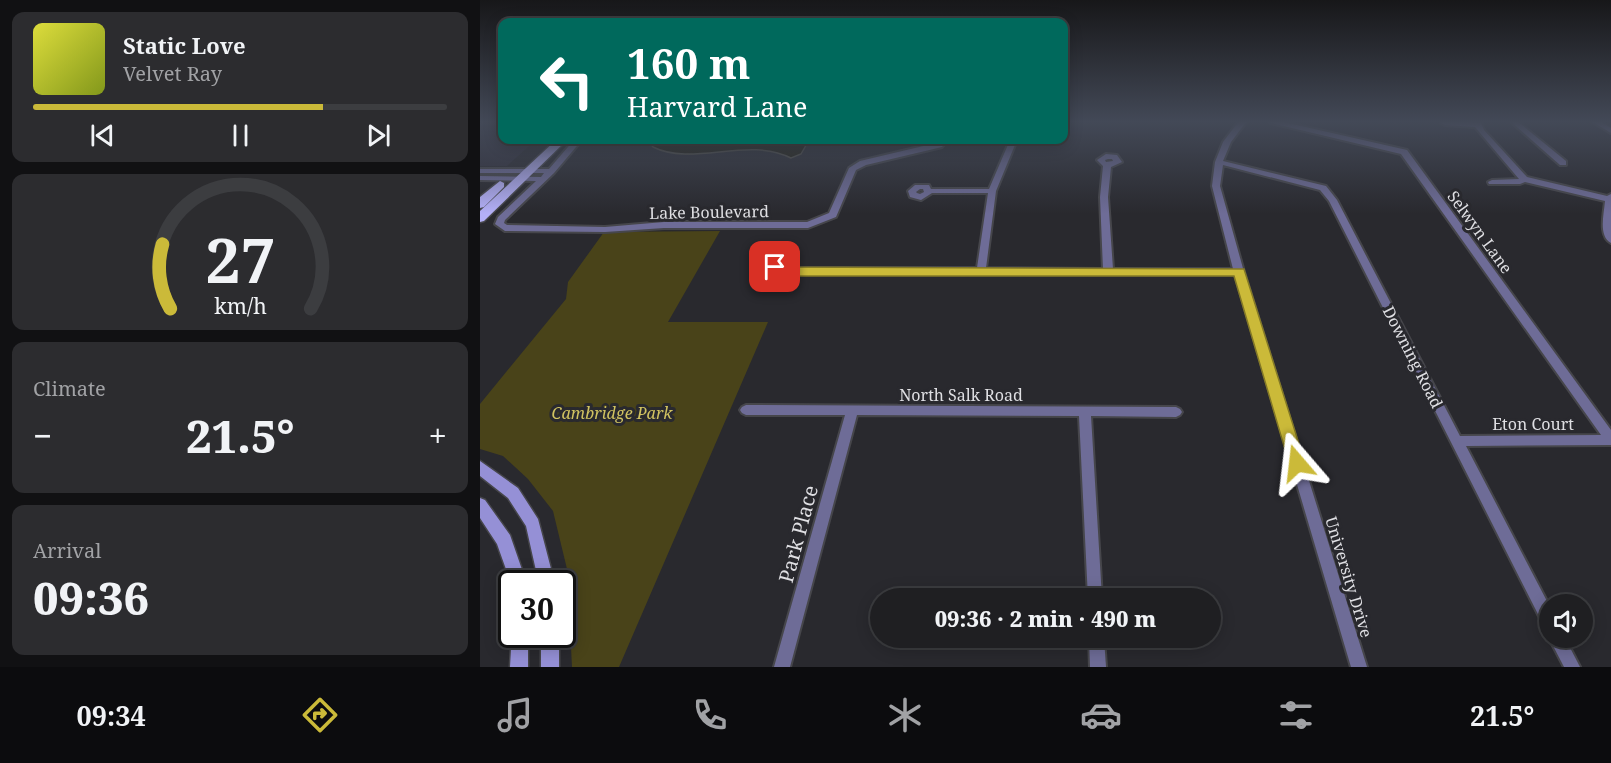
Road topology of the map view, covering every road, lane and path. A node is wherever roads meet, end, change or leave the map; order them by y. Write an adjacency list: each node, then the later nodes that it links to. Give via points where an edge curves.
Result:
1 (538, 152): 15 (main road)
2 (547, 152): 15 (main road)
3 (567, 152): 14 (street, Lake Boulevard)
4 (906, 152): 18 (street, Lake Boulevard, via 853,168 833,216 808,225 505,228 499,224)
5 (1008, 152): 20 (street)
6 (1223, 152): 10 (street, University Drive)
7 (1404, 152): 34 (street, Selwyn Lane)
8 (1499, 152): 17 (street)
9 (1551, 152): 11 (street)
10 (1219, 162): 29 (street, University Drive, via 1216,186); 35 (street, Downing Road, via 1323,188 1333,200)
11 (1563, 162)
12 (1107, 165): 28 (street, via 1104,197)
13 (480, 171): 15 (street)
14 (551, 171): 15 (street); 18 (street, Lake Boulevard)
15 (517, 176): 16 (street); 18 (street); 23 (main road); 24 (main road)
16 (480, 178)
17 (1524, 179): 19 (street); 22 (street)
18 (542, 180)
19 (1492, 182)
20 (992, 191): 21 (street); 27 (street)
21 (929, 192)
22 (1610, 198): 25 (street, via 1607,230)
23 (480, 204)
24 (480, 218)
25 (1611, 240)
26 (781, 272): 27 (street)
27 (981, 272): 28 (street)
28 (1108, 272): 29 (street)
29 (1239, 272): 50 (street, University Drive)
30 (746, 410): 32 (street, North Salk Road)
31 (1085, 411): 32 (street, North Salk Road); 33 (street, North Salk Road); 40 (street)
32 (852, 412): 48 (street, Park Place)
33 (1176, 412)
34 (1611, 440): 35 (street, Eton Court)
35 (1456, 441): 41 (street, Downing Road)
36 (480, 467): 39 (main road, via 513,493 533,524)
37 (480, 505): 38 (main road, via 504,540)
38 (514, 570)
39 (544, 570)
40 (1094, 588)
41 (1539, 602)
42 (519, 648): 46 (main road)
43 (550, 648): 47 (main road)
44 (1097, 648): 49 (street)
45 (1562, 648): 51 (street)
46 (519, 667)
47 (550, 667)
48 (782, 667)
49 (1098, 667)
50 (1359, 667)
51 (1572, 667)

